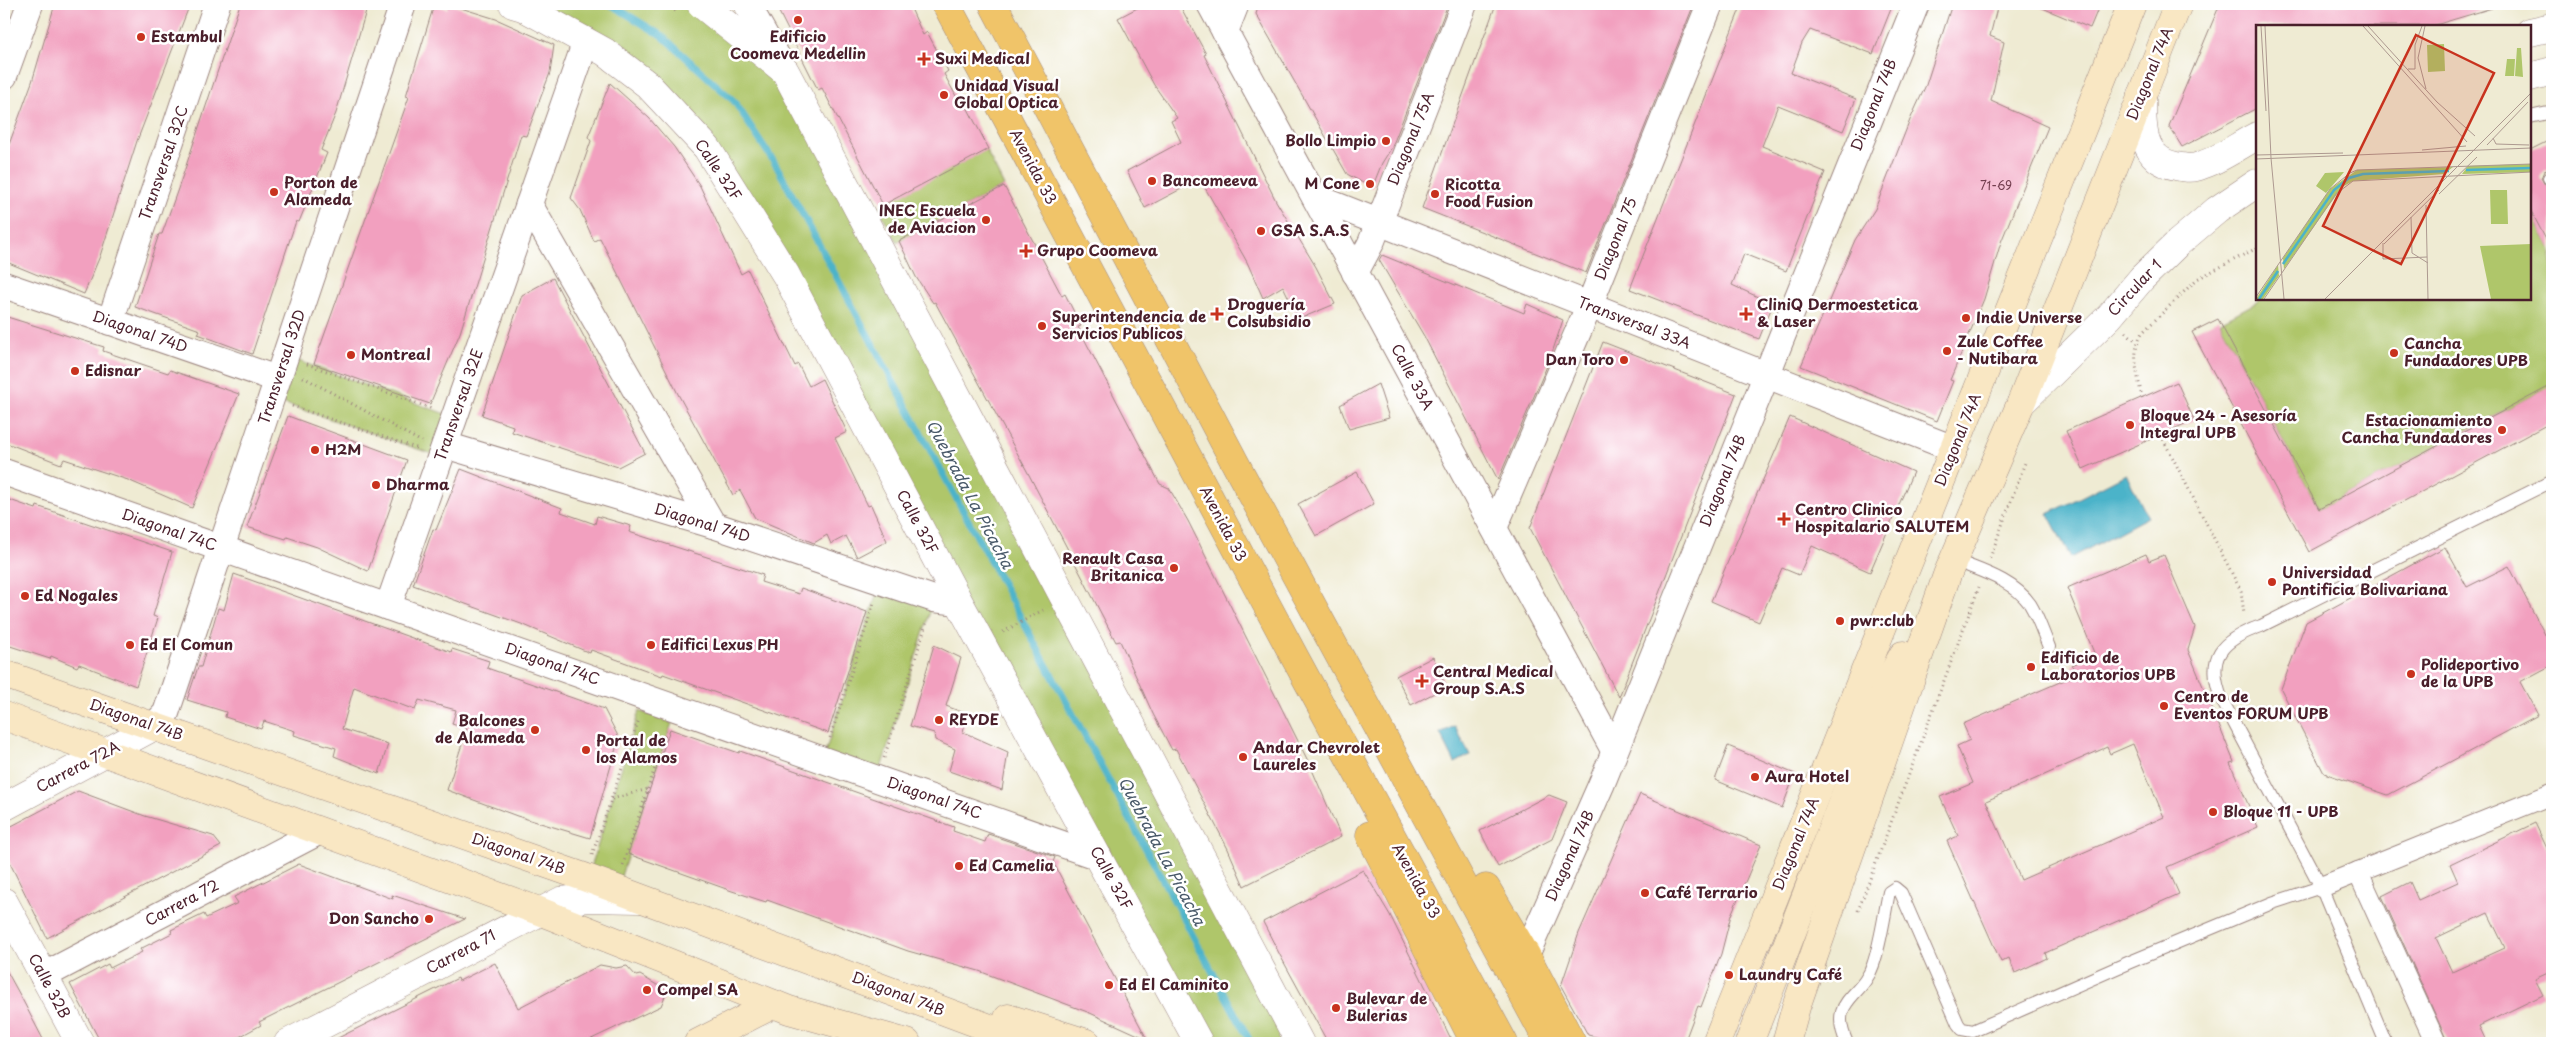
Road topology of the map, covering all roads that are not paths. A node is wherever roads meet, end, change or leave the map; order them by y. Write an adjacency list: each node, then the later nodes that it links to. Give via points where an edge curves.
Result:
1 (30, 4): 22 (street)
2 (217, 4): 35 (street, Transversal 32C)
3 (403, 4): 37 (street, Transversal 32D)
4 (513, 4): 19 (street, Calle 32F)
5 (747, 4): 20 (street)
6 (946, 4): 50 (main road, Avenida 33)
7 (993, 4): 52 (main road)
8 (1210, 4): 17 (street, Calle 33A)
9 (1236, 4): 17 (street)
10 (1464, 4): 31 (street, Diagonal 75A)
11 (1710, 4): 34 (street, Diagonal 75)
12 (1916, 4): 36 (street, Diagonal 74B)
13 (2132, 4): 39 (main road, Diagonal 74A)
14 (2178, 4): 24 (main road, Diagonal 74A)
15 (691, 10): 20 (street)
16 (2552, 28): 18 (street)
17 (1225, 32): 29 (street, Calle 33A)
18 (2531, 32)
19 (586, 41): 30 (street, Transversal 32E); 47 (street, Calle 32F, via 648,85 707,148 786,275)
20 (785, 71): 79 (street)
21 (2552, 71): 23 (street)
22 (4, 76)
23 (2531, 77)
24 (2142, 92): 27 (street, via 2142,129 2149,151 2166,165 2188,169 2204,165); 38 (main road, Diagonal 74A)
25 (2552, 113): 26 (lane)
26 (2531, 117)
27 (2256, 137)
28 (2256, 184): 38 (street, Circular 1, via 2217,210 2178,243)
29 (1315, 197): 31 (street, Transversal 33A); 32 (street, Calle 33A)
30 (529, 204): 40 (street, Transversal 32E); 43 (street)
31 (1378, 221): 32 (street, Diagonal 75A); 34 (street, Transversal 33A)
32 (1355, 273): 44 (street, Calle 33A)
33 (4, 285): 35 (street, Diagonal 74D)
34 (1589, 306): 36 (street, Transversal 33A); 44 (street, Diagonal 75)
35 (110, 322): 37 (street, Diagonal 74D)
36 (1765, 375): 39 (street, Transversal 33A); 55 (street, Diagonal 74B)
37 (279, 376): 45 (street, Transversal 32D)
38 (2021, 403): 46 (main road, Diagonal 74A)
39 (1954, 449): 84 (main road, Diagonal 74A)
40 (443, 451): 43 (street, Diagonal 74D); 48 (street, Transversal 32E)
41 (4, 472): 45 (street, Diagonal 74C)
42 (2552, 481): 62 (lane, via 2261,626 2238,634 2218,656 2215,683)
43 (713, 525): 47 (street, Diagonal 74D)
44 (1494, 528): 55 (street, Calle 33A)
45 (221, 548): 48 (street, Diagonal 74C); 54 (street, Transversal 32D, via 166,713)
46 (1950, 567): 49 (lane, via 1984,572 2022,594 2033,610); 70 (main road, Diagonal 74A); 85 (main road, via 1890,679)
47 (946, 600): 60 (street, Calle 32F)
48 (388, 607): 60 (street, Diagonal 74C)
49 (2049, 647)
50 (1294, 656): 80 (main road, via 1357,809); 81 (main road, Avenida 33)
51 (4, 674): 54 (main road, Diagonal 74B)
52 (1351, 675): 67 (main road, via 1428,790); 82 (main road)
53 (4, 716): 56 (main road)
54 (153, 727): 56 (street, Carrera 72A); 63 (main road, Diagonal 74B)
55 (1614, 750): 67 (street, Diagonal 74B)
56 (104, 752): 58 (street, Carrera 72A); 59 (main road)
57 (2552, 794): 61 (street)
58 (4, 807)
59 (320, 831): 65 (main road); 68 (street, Carrera 72)
60 (1099, 857): 78 (street, Calle 32F)
61 (2358, 872): 62 (street); 88 (street)
62 (2321, 887): 86 (lane, via 2272,903 2147,954 1973,1031 1962,1029 1958,1024 1901,893 1895,888 1890,892 1871,971 1847,999 1841,1013 1842,1031); 87 (lane)
63 (644, 899): 65 (street, Carrera 71, via 573,899); 66 (main road, Diagonal 74B)
64 (4, 902): 68 (street, Calle 32B)
65 (539, 911): 69 (main road); 72 (street, Carrera 71)
66 (728, 930): 76 (main road, Diagonal 74B); 77 (main road)
67 (1526, 956): 83 (main road)
68 (44, 976): 71 (street, Calle 32B)
69 (781, 1007): 73 (main road); 74 (main road); 75 (main road)
70 (1788, 1040)
71 (80, 1043)
72 (288, 1043)
73 (698, 1043)
74 (870, 1043)
75 (907, 1043)
76 (1030, 1043)
77 (1088, 1043)
78 (1199, 1043)
79 (1300, 1043)
80 (1475, 1043)
81 (1504, 1043)
82 (1549, 1043)
83 (1572, 1043)
84 (1716, 1043)
85 (1749, 1043)
86 (1847, 1043)
87 (2385, 1043)
88 (2436, 1043)

